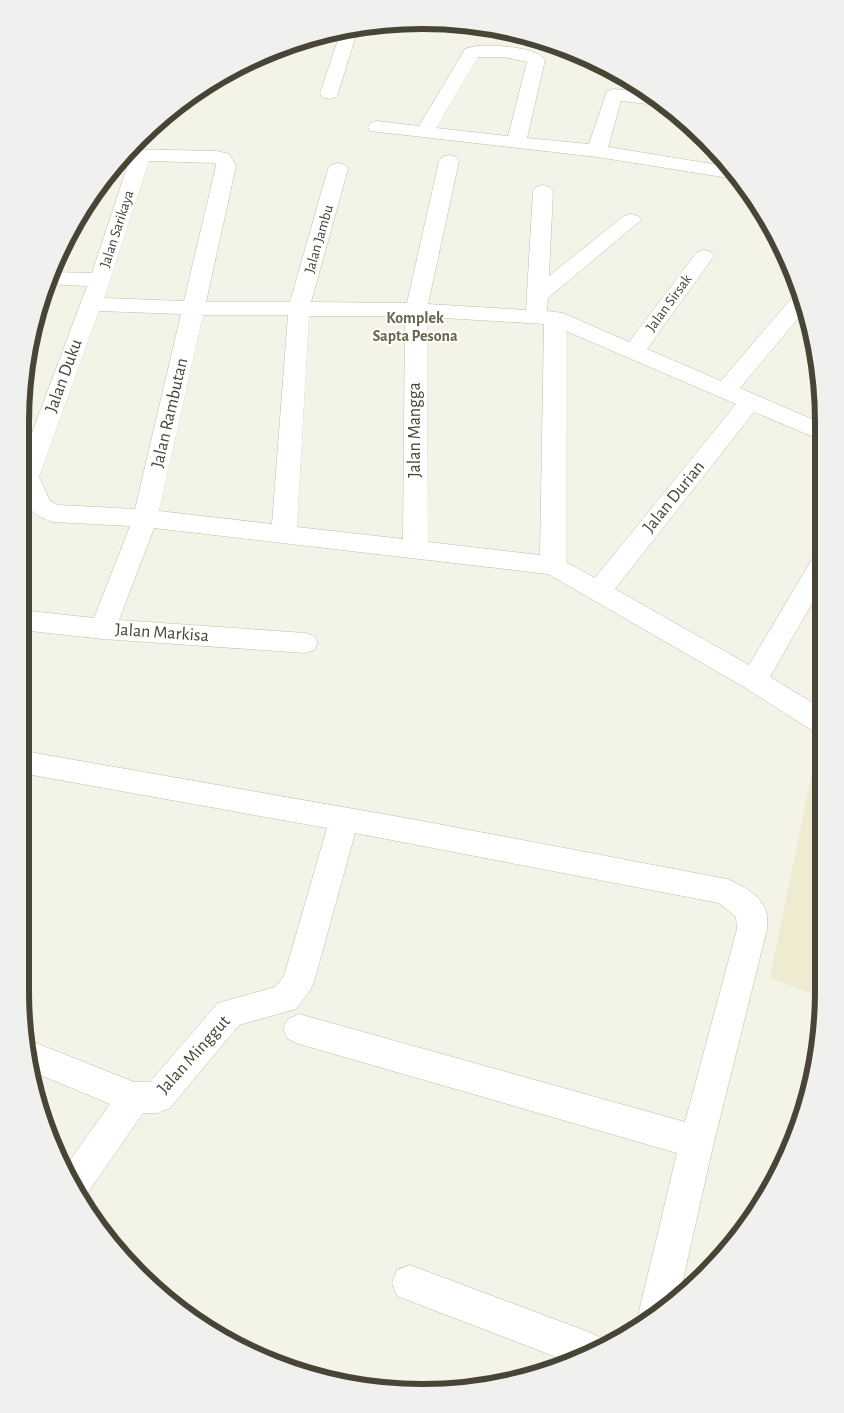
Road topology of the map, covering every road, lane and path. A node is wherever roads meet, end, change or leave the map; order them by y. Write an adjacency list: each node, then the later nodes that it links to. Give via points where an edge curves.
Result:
1 (348, 36): 2 (street)
2 (329, 93)
3 (638, 93): 7 (street, via 614,87)
4 (377, 127): 5 (street)
5 (424, 131): 6 (street); 6 (street, via 471,53 481,50 525,55 536,60)
6 (516, 142): 7 (street)
7 (597, 151): 12 (street)
8 (134, 155): 20 (street, Jalan Rambutan, via 217,157 222,158 226,166)
9 (131, 157): 17 (street, Jalan Sarikaya)
10 (449, 161): 23 (street, Jalan Mangga)
11 (338, 169): 21 (street, Jalan Jambu)
12 (725, 171)
13 (543, 191): 22 (street)
14 (631, 220): 22 (street)
15 (704, 256): 24 (street, Jalan Sirsak)
16 (57, 278): 17 (street)
17 (100, 280): 18 (street, Jalan Sarikaya)
18 (91, 304): 20 (street); 28 (street, Jalan Duku)
19 (797, 306): 25 (street)
20 (195, 308): 21 (street); 30 (street, Jalan Rambutan)
21 (299, 308): 23 (street); 31 (street, Jalan Jambu)
22 (543, 309): 23 (street); 24 (street); 33 (street)
23 (416, 310): 32 (street, Jalan Mangga)
24 (634, 351): 25 (street)
25 (725, 391): 26 (street)
26 (750, 402): 27 (street); 35 (street, Jalan Durian)
27 (815, 430)
28 (29, 461)
29 (29, 484): 30 (street, via 40,506 54,513)
30 (145, 518): 31 (street); 37 (street, Jalan Rambutan)
31 (284, 534): 32 (street)
32 (415, 550): 33 (street)
33 (552, 566): 35 (street)
34 (815, 576): 39 (street)
35 (598, 592): 39 (street)
36 (29, 621): 37 (street, Jalan Markisa)
37 (103, 629): 38 (street, Jalan Markisa)
38 (305, 643)
39 (754, 680): 40 (street)
40 (815, 718)
41 (29, 763): 42 (street)
42 (344, 820): 45 (street, Jalan Minggut, via 298,982 285,999 229,1013 158,1097); 46 (street, via 727,892 751,910 752,929)
43 (299, 1029): 46 (street)
44 (34, 1057): 45 (street)
45 (134, 1098): 47 (street, Jalan Minggut)
46 (697, 1142): 49 (street)
47 (77, 1180)
48 (410, 1283): 50 (street)
49 (659, 1305)
50 (584, 1349)

